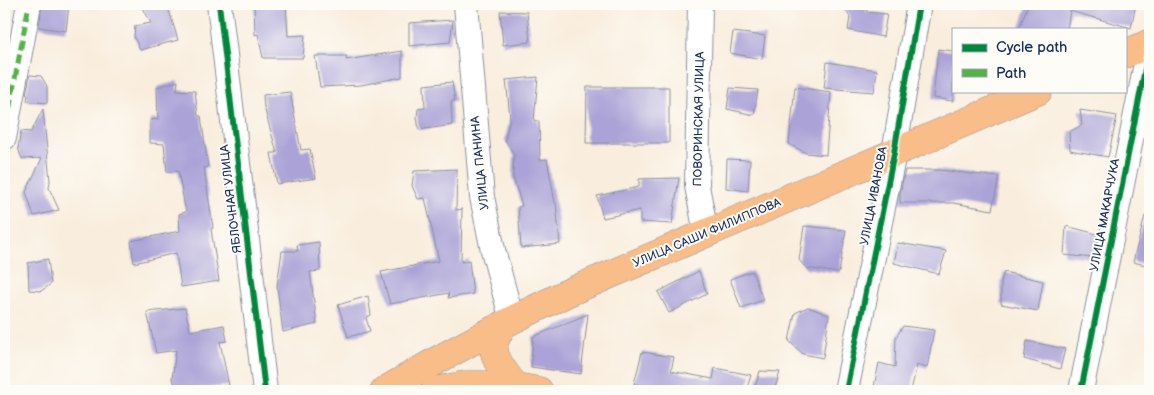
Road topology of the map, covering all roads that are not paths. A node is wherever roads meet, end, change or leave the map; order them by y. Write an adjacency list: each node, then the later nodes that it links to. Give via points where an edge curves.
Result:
1 (28, 4): 9 (street)
2 (219, 4): 14 (street, ЯБЛОЧНАЯ УЛИЦА)
3 (466, 4): 12 (street, УЛИЦА ПАНИНА, via 482,197)
4 (700, 4): 11 (street, ПОВОРИНСКАЯ УЛИЦА, via 697,186)
5 (919, 4): 10 (street, УЛИЦА ИВАНОВА)
6 (1150, 43): 7 (highway); 18 (street, УЛИЦА МАКАРЧУКА)
7 (1126, 54)
8 (1036, 92): 10 (highway, УЛИЦА САШИ ФИЛИППОВА)
9 (4, 138)
10 (894, 153): 11 (highway, УЛИЦА САШИ ФИЛИППОВА); 17 (street, УЛИЦА ИВАНОВА)
11 (706, 233): 12 (highway, УЛИЦА САШИ ФИЛИППОВА)
12 (507, 322): 13 (highway, via 494,343 495,352 506,376); 15 (highway, УЛИЦА САШИ ФИЛИППОВА)
13 (527, 389): 16 (highway, via 465,384)
14 (266, 391)
15 (384, 391)
16 (435, 391)
17 (846, 391)
18 (1081, 391)

